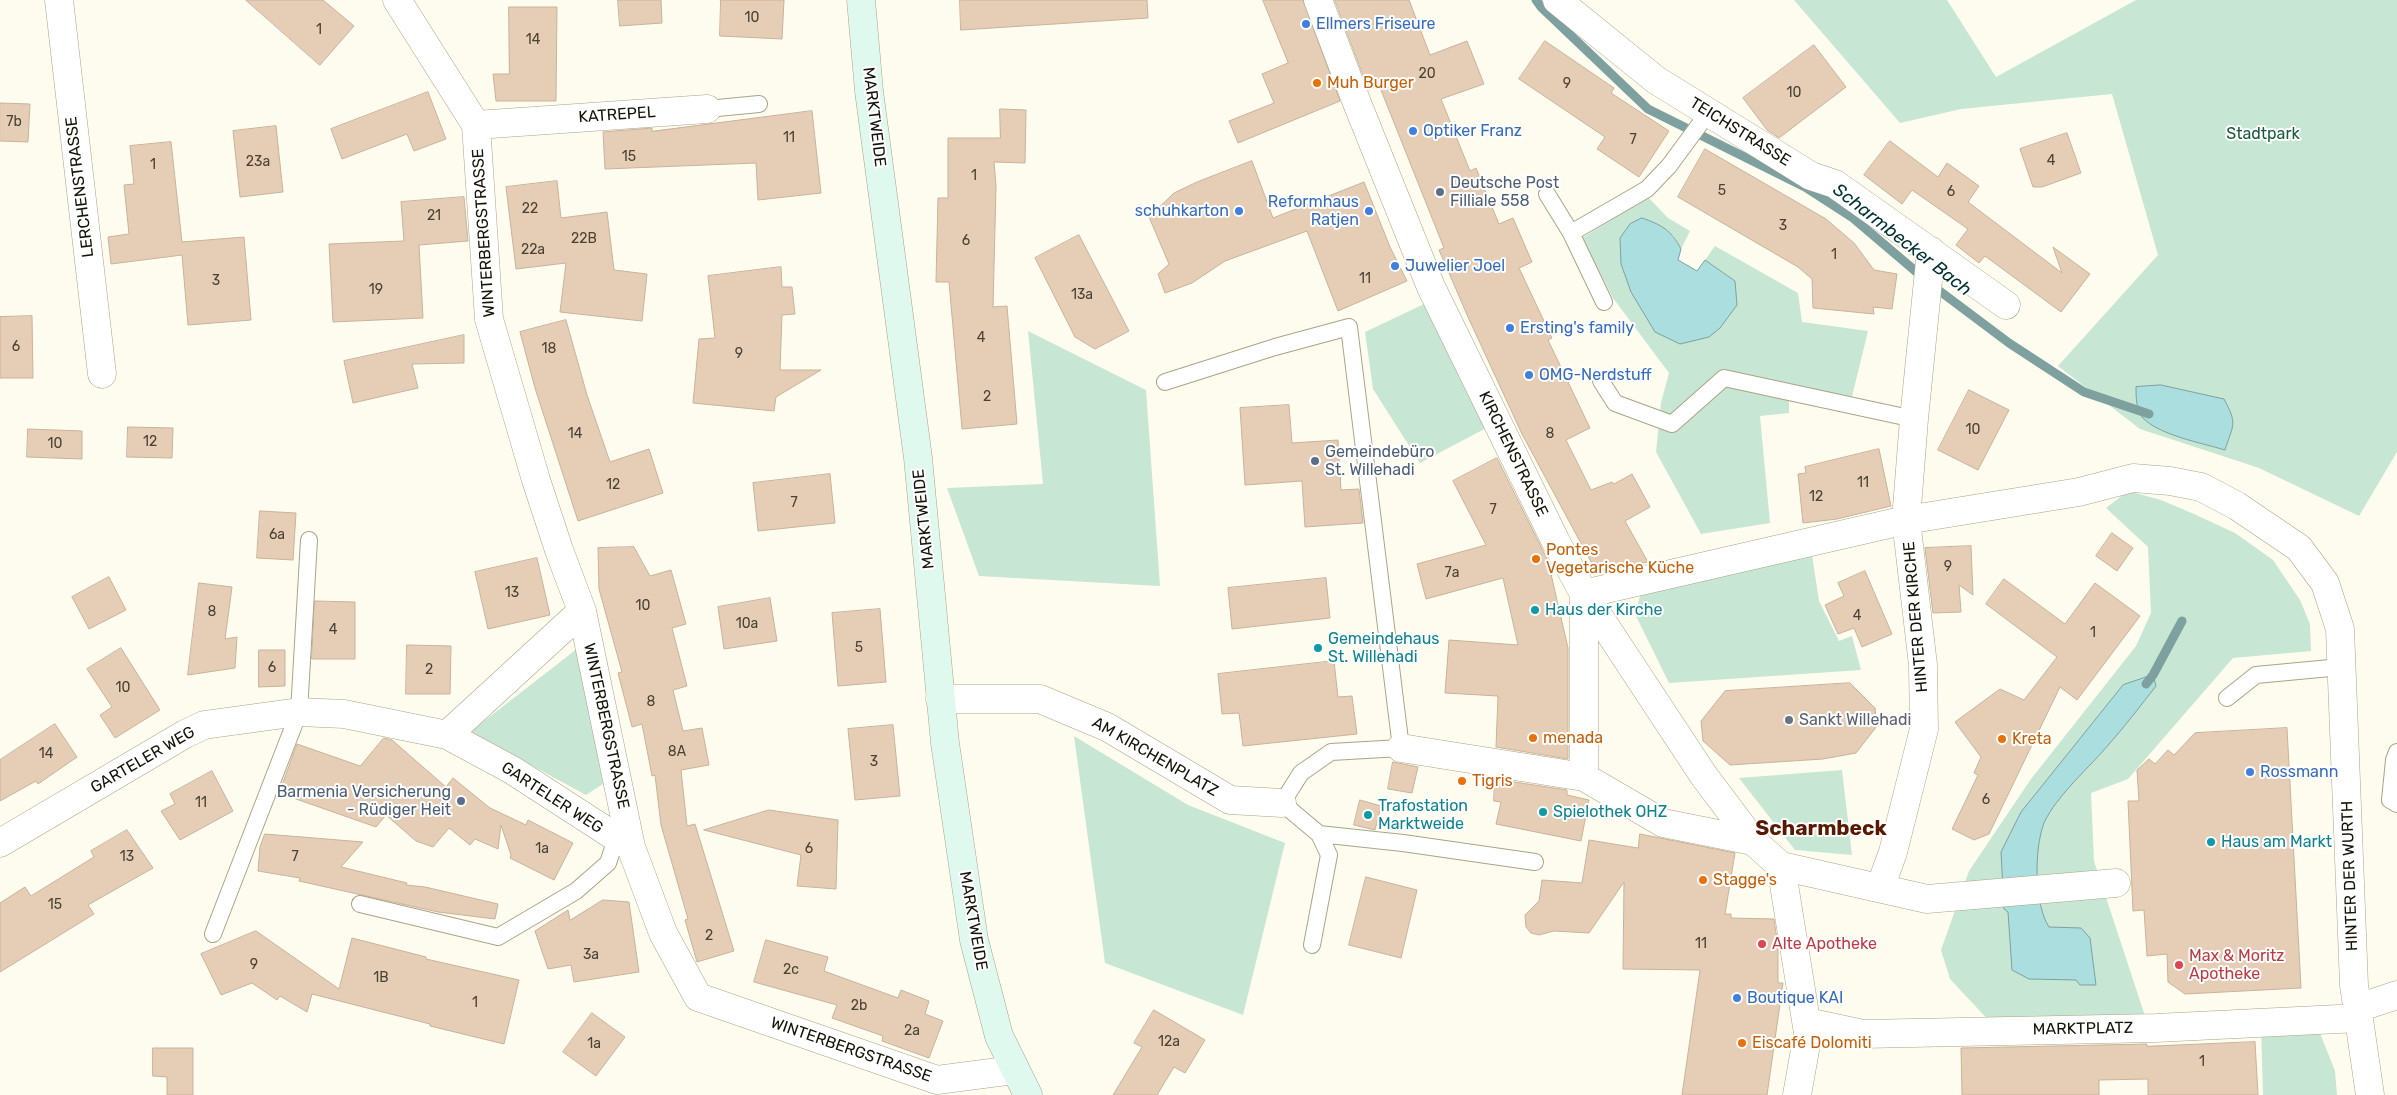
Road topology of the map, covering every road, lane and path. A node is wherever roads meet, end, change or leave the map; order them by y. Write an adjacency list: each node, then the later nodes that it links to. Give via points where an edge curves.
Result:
1 (59, 0): 15 (street, LERCHENSTRASSE)
2 (397, 0): 8 (street)
3 (861, 0): 26 (street, MARKTWEIDE, via 869,90 918,458)
4 (1318, 0): 22 (street, KIRCHENSTRASSE, via 1431,287)
5 (1558, 0): 9 (street, TEICHSTRASSE, via 1656,80)
6 (758, 104): 7 (lane, KATREPEL)
7 (707, 109): 8 (street, KATREPEL)
8 (476, 125): 23 (street, WINTERBERGSTRASSE, via 489,319 539,489)
9 (1698, 126): 11 (lane, via 1669,166 1647,188); 12 (street, TEICHSTRASSE, via 1835,184)
10 (1548, 194): 11 (lane)
11 (1571, 233): 13 (lane)
12 (1930, 259): 14 (street, TEICHSTRASSE); 18 (street)
13 (1604, 302)
14 (2006, 305)
15 (102, 374)
16 (1601, 381): 18 (lane, via 1615,403 1672,424 1724,378)
17 (1165, 382): 29 (lane, via 1349,327)
18 (1914, 419): 20 (street)
19 (2078, 492): 20 (street, HINTER DER KIRCHE); 24 (street, HINTER DER WURTH, via 2133,478 2170,481 2201,488 2244,511 2299,548 2325,583 2340,629)
20 (1906, 520): 22 (street, HINTER DER KIRCHE); 41 (street, HINTER DER KIRCHE, via 1923,665 1924,729 1893,852)
21 (309, 540): 27 (lane)
22 (1584, 594): 31 (street); 35 (street, KIRCHENSTRASSE, via 1704,776)
23 (582, 611): 28 (street); 37 (street, WINTERBERGSTRASSE)
24 (2341, 667): 25 (lane, via 2256,675); 46 (street, HINTER DER WURTH, via 2354,986)
25 (2227, 698)
26 (940, 699): 32 (street, AM KIRCHENPLATZ, via 1040,698 1107,727 1230,800); 48 (street, MARKTWEIDE, via 974,940 999,1036)
27 (300, 712): 28 (street, GARTELER WEG, via 344,714); 36 (street, GARTELER WEG, via 204,725); 43 (lane)
28 (447, 735): 37 (street, GARTELER WEG, via 512,770)
29 (1400, 748): 31 (street); 32 (lane, via 1331,752 1301,773)
30 (2397, 752): 33 (lane, via 2390,800)
31 (1584, 777): 35 (street, via 1663,823)
32 (1282, 804): 34 (lane)
33 (2397, 804)
34 (1319, 834): 38 (lane); 44 (lane, via 1329,855)
35 (1752, 841): 39 (street, KIRCHENSTRASSE)
36 (0, 843)
37 (623, 843): 42 (lane, via 608,863 576,891 498,937); 48 (street, WINTERBERGSTRASSE, via 663,933 698,997 937,1080)
38 (1535, 862)
39 (1781, 866): 41 (street); 47 (street)
40 (2116, 883): 41 (street, via 1927,899)
41 (1880, 888)
42 (360, 904)
43 (212, 934)
44 (1312, 944)
45 (2397, 995): 46 (street, MARKTPLATZ)
46 (2359, 1013): 47 (street, MARKTPLATZ, via 2156,1028 1863,1034); 51 (street, HINTER DER WURTH)
47 (1807, 1022): 50 (street)
48 (1014, 1070): 49 (street, MARKTWEIDE)
49 (1028, 1095)
50 (1797, 1095)
51 (2370, 1095)

